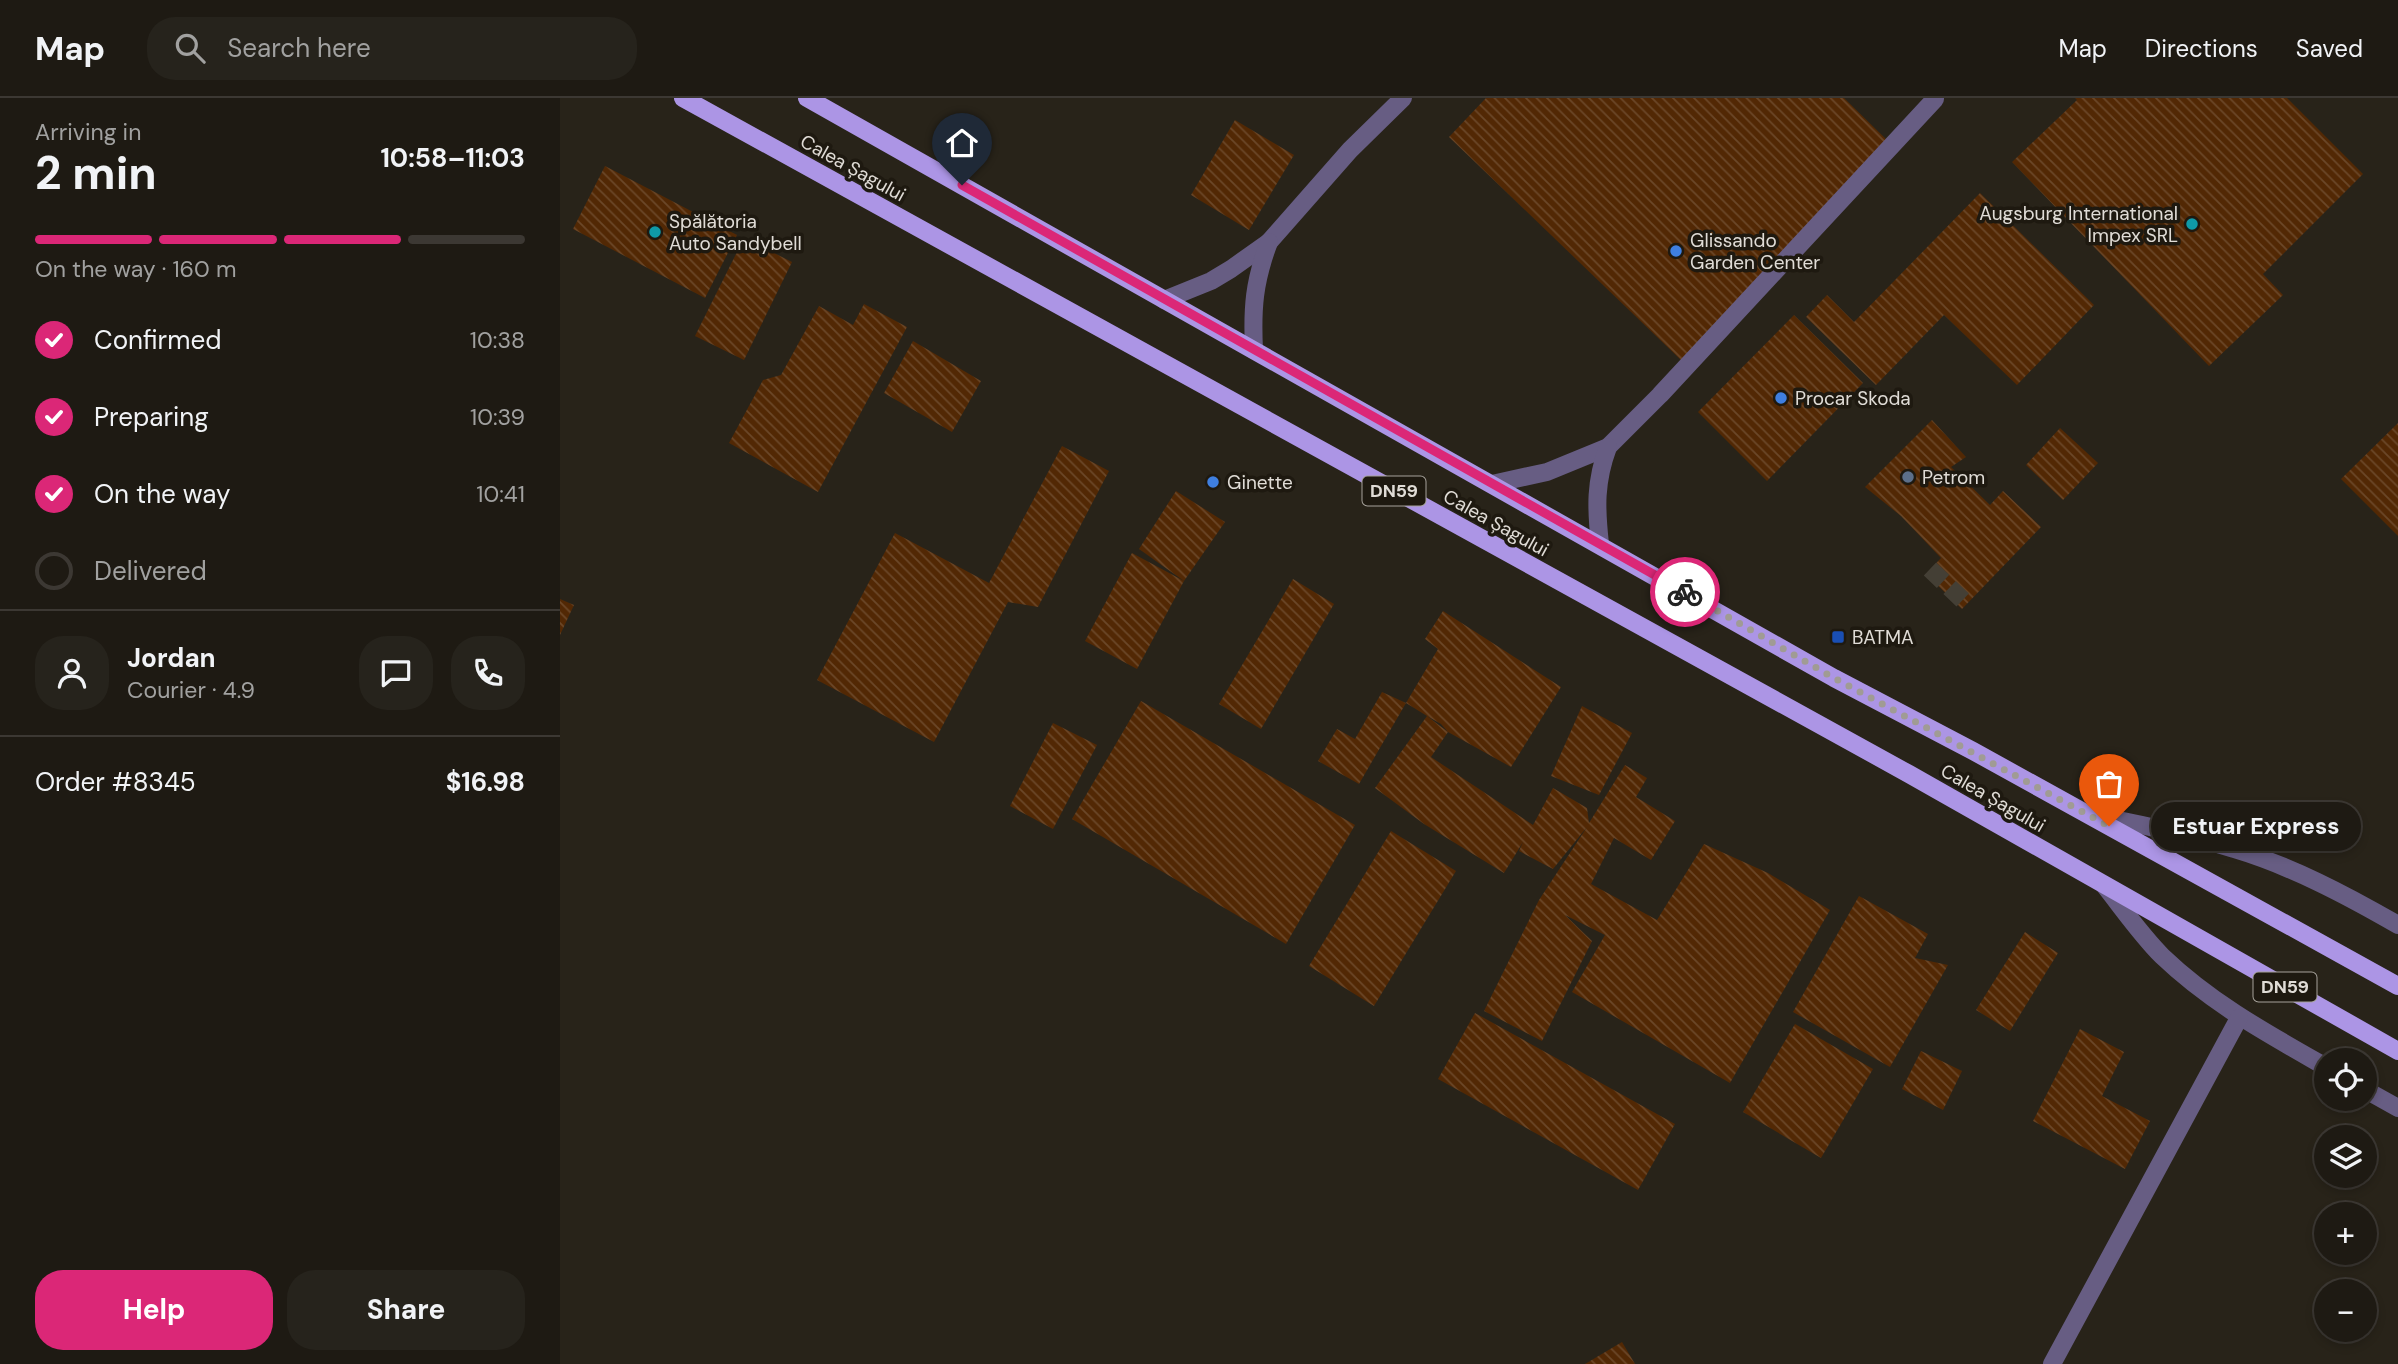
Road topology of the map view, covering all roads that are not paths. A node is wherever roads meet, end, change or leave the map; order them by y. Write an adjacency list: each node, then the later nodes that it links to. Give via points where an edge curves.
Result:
1 (683, 98): 12 (main road, Calea Șagului / DN59, via 1897,767)
2 (807, 98): 6 (main road, Calea Șagului / DN59)
3 (1403, 98): 5 (street)
4 (1936, 99): 8 (street)
5 (1269, 242): 6 (street, via 1211,281); 7 (street, via 1258,270 1252,310)
6 (1164, 300): 7 (main road, Calea Șagului / DN59)
7 (1254, 350): 9 (main road, Calea Șagului / DN59)
8 (1608, 447): 9 (street, via 1547,472); 10 (street, via 1599,472 1596,503)
9 (1492, 484): 10 (main road, Calea Șagului / DN59)
10 (1600, 544): 11 (main road, Calea Șagului / DN59, via 1834,678)
11 (2087, 814): 13 (street, Calea Șagului, via 2236,849 2296,872); 14 (main road, Calea Șagului / DN59)
12 (2104, 886): 15 (street, Calea Șagului, via 2161,954); 16 (main road, Calea Șagului / DN59)
13 (2398, 925)
14 (2398, 986)
15 (2239, 1017): 17 (street, Calea Șagului); 20 (street)
16 (2398, 1051)
17 (2314, 1060)
18 (2377, 1096): 19 (street)
19 (2398, 1108)
20 (2052, 1364)

